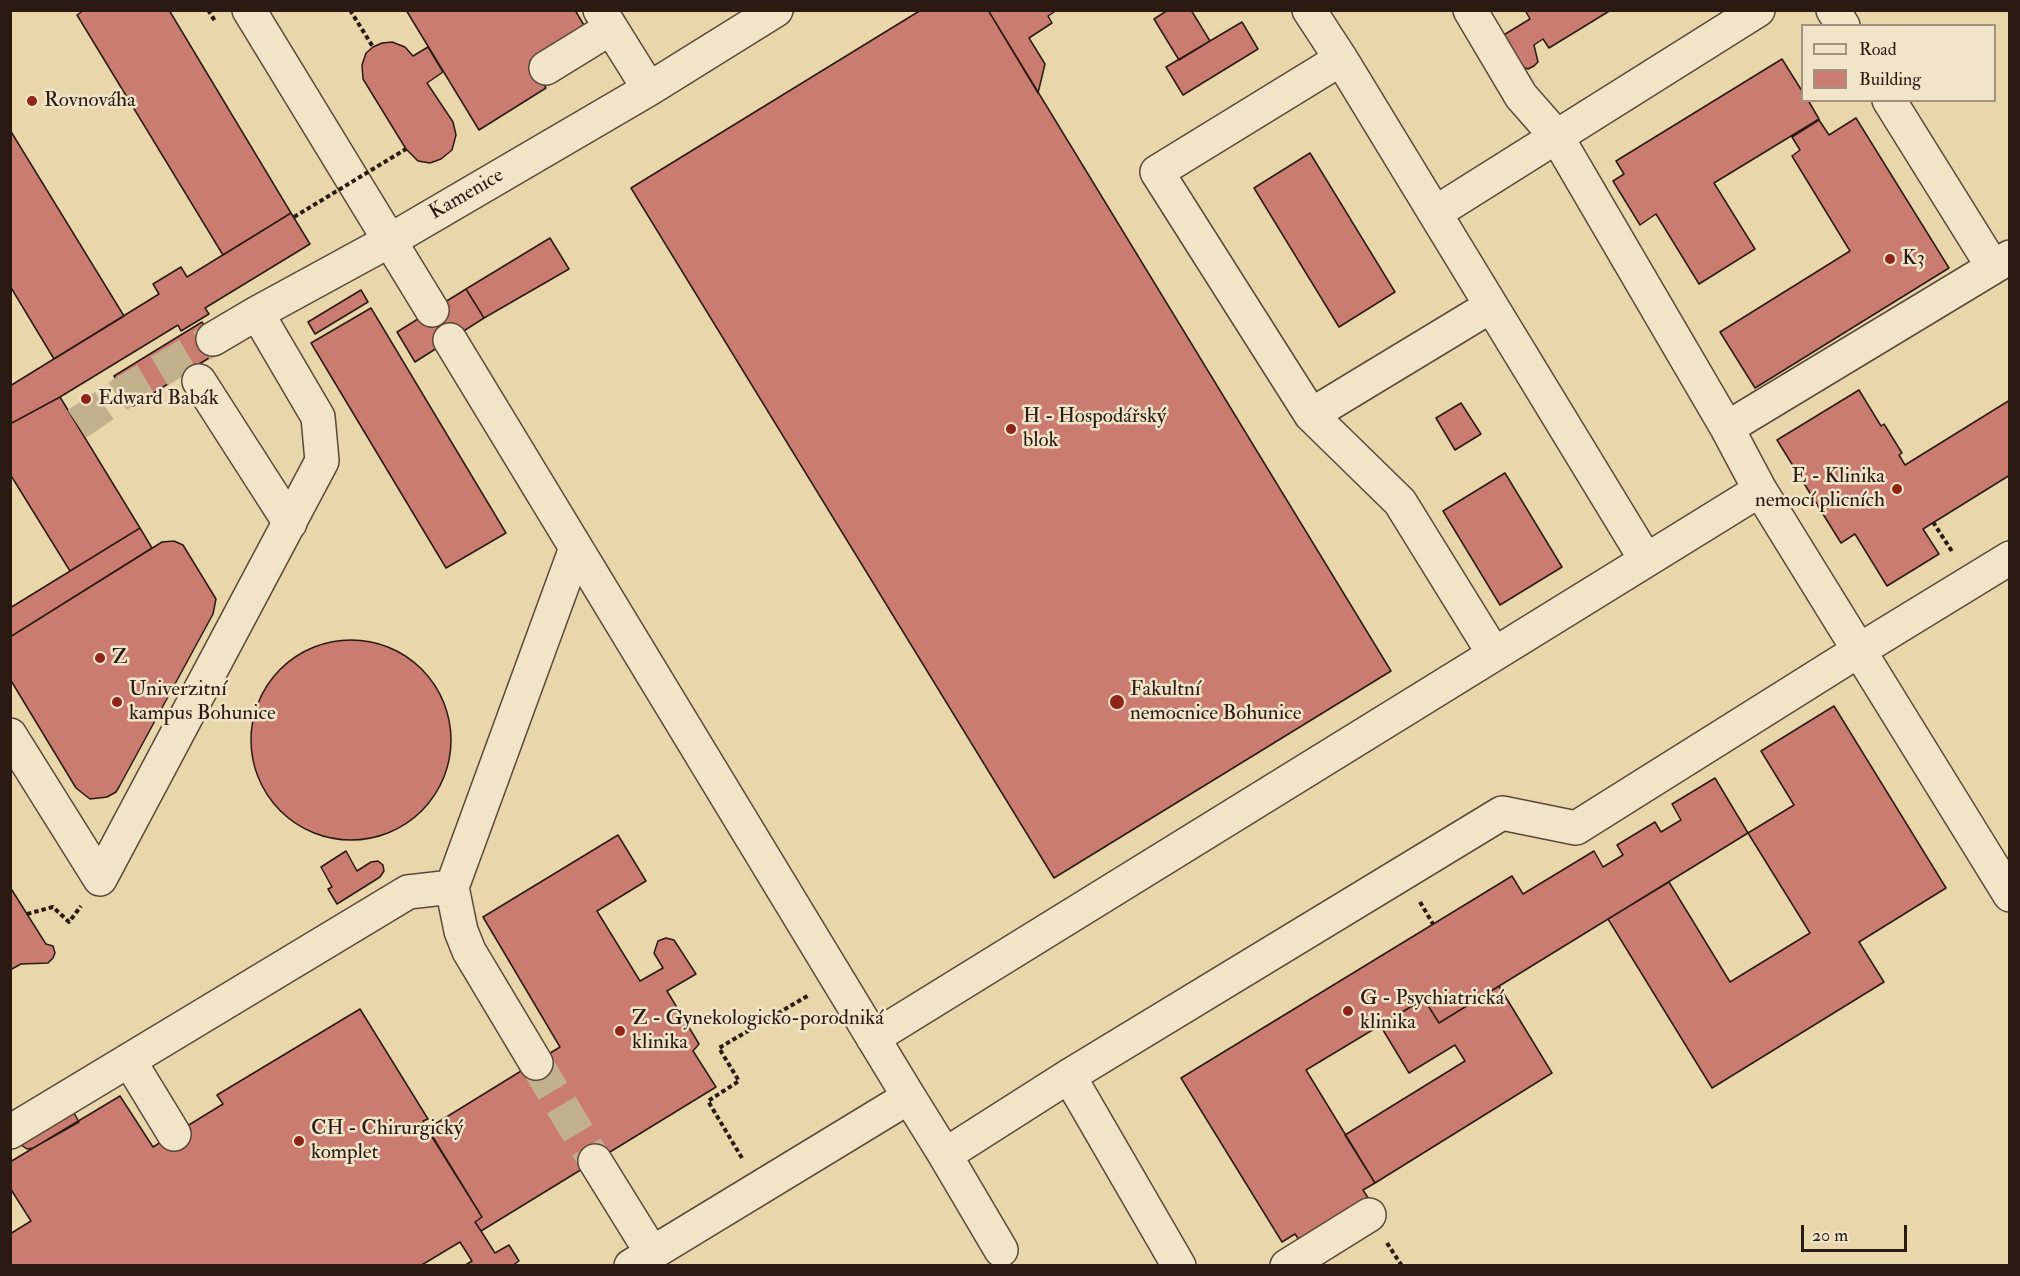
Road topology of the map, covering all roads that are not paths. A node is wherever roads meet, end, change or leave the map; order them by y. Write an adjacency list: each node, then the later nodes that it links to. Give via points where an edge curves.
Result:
1 (249, 10): 15 (street)
2 (776, 10): 11 (street, Kamenice)
3 (1309, 10): 9 (street)
4 (1470, 10): 13 (street, via 1521,96)
5 (1758, 10): 13 (street)
6 (1833, 10): 8 (street)
7 (606, 19): 10 (street); 11 (street)
8 (1842, 24)
9 (1341, 59): 14 (street); 23 (street, via 1157,172)
10 (546, 69)
11 (649, 88): 15 (street, Kamenice)
12 (1890, 102): 16 (street)
13 (1557, 137): 14 (street); 24 (street)
14 (1435, 213): 17 (street)
15 (389, 241): 18 (street); 19 (street, Kamenice)
16 (2001, 262): 24 (street)
17 (1491, 306): 23 (street); 29 (street)
18 (432, 310)
19 (256, 313): 20 (street, Kamenice); 26 (street, via 318,417 322,461)
20 (213, 339)
21 (450, 340): 27 (street)
22 (199, 381): 26 (street)
23 (1311, 415): 31 (street, via 1400,502)
24 (1727, 428): 25 (street)
25 (1760, 490): 29 (street); 30 (street)
26 (290, 523): 32 (street, via 100,879)
27 (576, 548): 33 (street); 35 (street)
28 (2010, 558): 30 (street)
29 (1646, 560): 31 (street)
30 (1858, 651): 34 (street); 38 (street, via 1576,828 1502,813)
31 (1494, 654): 35 (street)
32 (10, 735)
33 (452, 887): 36 (street, via 408,892); 37 (street, via 469,951)
34 (2010, 895)
35 (873, 1038): 39 (street)
36 (129, 1060): 40 (street); 41 (street)
37 (536, 1063)
38 (1069, 1076): 42 (street); 47 (street)
39 (909, 1097): 42 (street); 46 (street)
40 (10, 1132)
41 (174, 1134)
42 (945, 1155): 45 (street)
43 (595, 1161): 46 (street)
44 (1369, 1215): 48 (street)
45 (1002, 1250)
46 (642, 1259)
47 (1179, 1266)
48 (1287, 1266)

